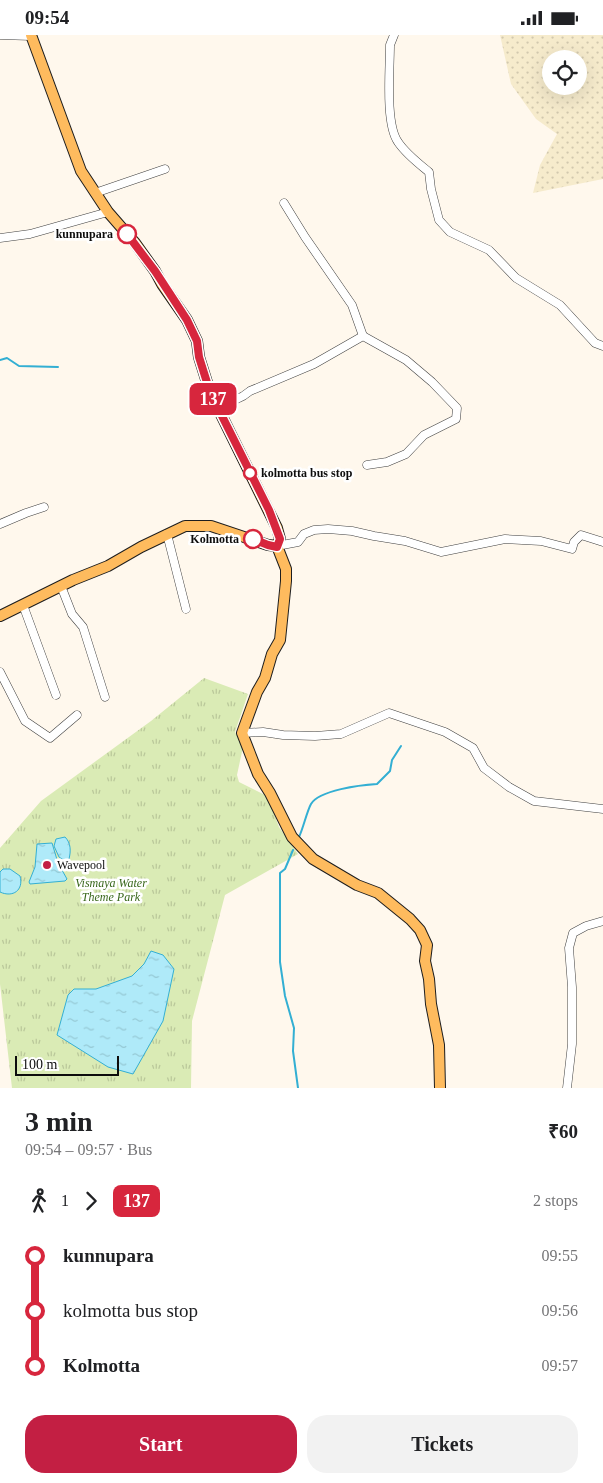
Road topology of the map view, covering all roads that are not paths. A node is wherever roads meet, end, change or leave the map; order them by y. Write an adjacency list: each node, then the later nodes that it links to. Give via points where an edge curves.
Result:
1 (0, 35): 2 (street)
2 (30, 35): 5 (main road, via 80,171)
3 (394, 35): 10 (street, via 390,45 390,122 397,141 429,172 439,220 450,233 489,250 516,278 560,305 596,343)
4 (165, 169): 5 (street)
5 (95, 193): 7 (main road)
6 (284, 203): 9 (street, via 352,305)
7 (108, 213): 8 (street, via 30,234); 11 (main road, via 135,243 187,320 197,341)
8 (0, 238)
9 (363, 336): 11 (street, via 314,364 250,391 242,398); 12 (street, via 406,361 457,408 456,419 424,435 406,453 387,462)
10 (603, 345)
11 (215, 404): 17 (main road, via 269,510 280,539)
12 (367, 465)
13 (44, 507): 14 (street)
14 (0, 524)
15 (167, 534): 17 (main road, via 185,526 211,526); 18 (main road, via 108,566); 20 (street)
16 (603, 542): 17 (street, via 581,535 572,549 541,541 505,539 441,552 405,541 328,529 314,530 298,542)
17 (277, 547): 26 (main road, via 286,569 280,640)
18 (61, 586): 19 (main road); 24 (street, via 72,614 83,627)
19 (22, 605): 21 (main road); 23 (street)
20 (186, 609)
21 (0, 616)
22 (0, 672): 25 (street, via 25,721 50,738)
23 (56, 695)
24 (105, 697)
25 (77, 715)
26 (242, 733): 27 (street, via 342,734 389,713 445,732 473,748 484,768 534,801); 29 (main road, via 258,775 292,837 313,859 357,885 378,893 420,930 427,945 425,961 439,1045)
27 (603, 809)
28 (603, 921): 30 (street, via 573,933 569,948 572,1044)
29 (440, 1088)
30 (567, 1088)

